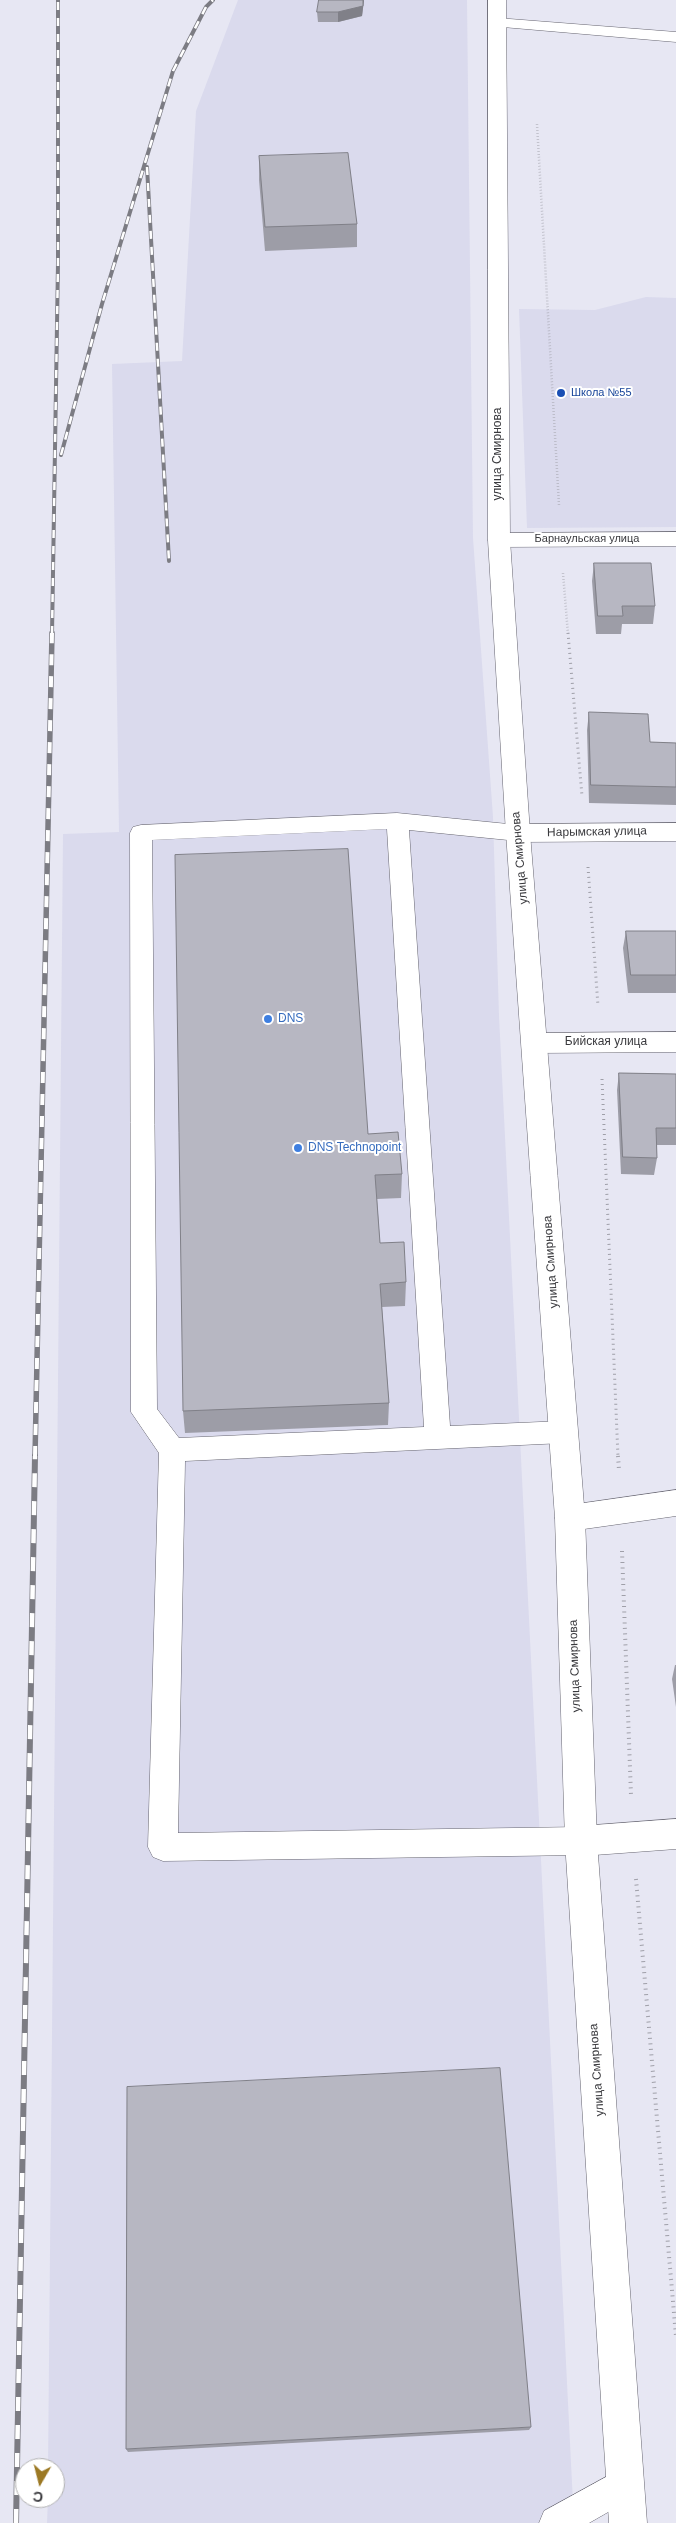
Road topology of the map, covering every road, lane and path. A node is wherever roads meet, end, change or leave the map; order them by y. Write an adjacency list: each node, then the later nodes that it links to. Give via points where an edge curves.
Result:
1 (497, 0): 2 (main road, улица Смирнова)
2 (497, 23): 3 (lane); 6 (main road, улица Смирнова)
3 (676, 37)
4 (536, 115): 7 (path)
5 (676, 539): 7 (main road, Барнаульская улица)
6 (498, 540): 7 (main road, Барнаульская улица); 11 (main road, улица Смирнова)
7 (560, 540): 9 (path)
8 (396, 822): 11 (lane); 16 (lane); 17 (lane, via 142,833 144,1412)
9 (585, 832): 10 (main road, Нарымская улица); 11 (main road, Нарымская улица); 12 (path)
10 (676, 832)
11 (518, 833): 14 (main road, улица Смирнова)
12 (601, 1042): 13 (main road, Бийская улица); 14 (main road, Бийская улица); 19 (path)
13 (676, 1042)
14 (536, 1043): 15 (main road, улица Смирнова)
15 (563, 1432): 16 (lane); 20 (main road, улица Смирнова)
16 (438, 1438): 17 (lane)
17 (172, 1450): 23 (lane, via 163,1847)
18 (676, 1503): 19 (main road)
19 (620, 1511): 20 (main road); 22 (path)
20 (570, 1518): 23 (main road, улица Смирнова)
21 (676, 1834): 22 (main road)
22 (632, 1837): 23 (main road); 24 (path)
23 (581, 1840): 25 (main road, улица Смирнова)
24 (676, 2336)
25 (626, 2483): 26 (lane); 27 (main road, улица Смирнова)
26 (556, 2523)
27 (628, 2523)

